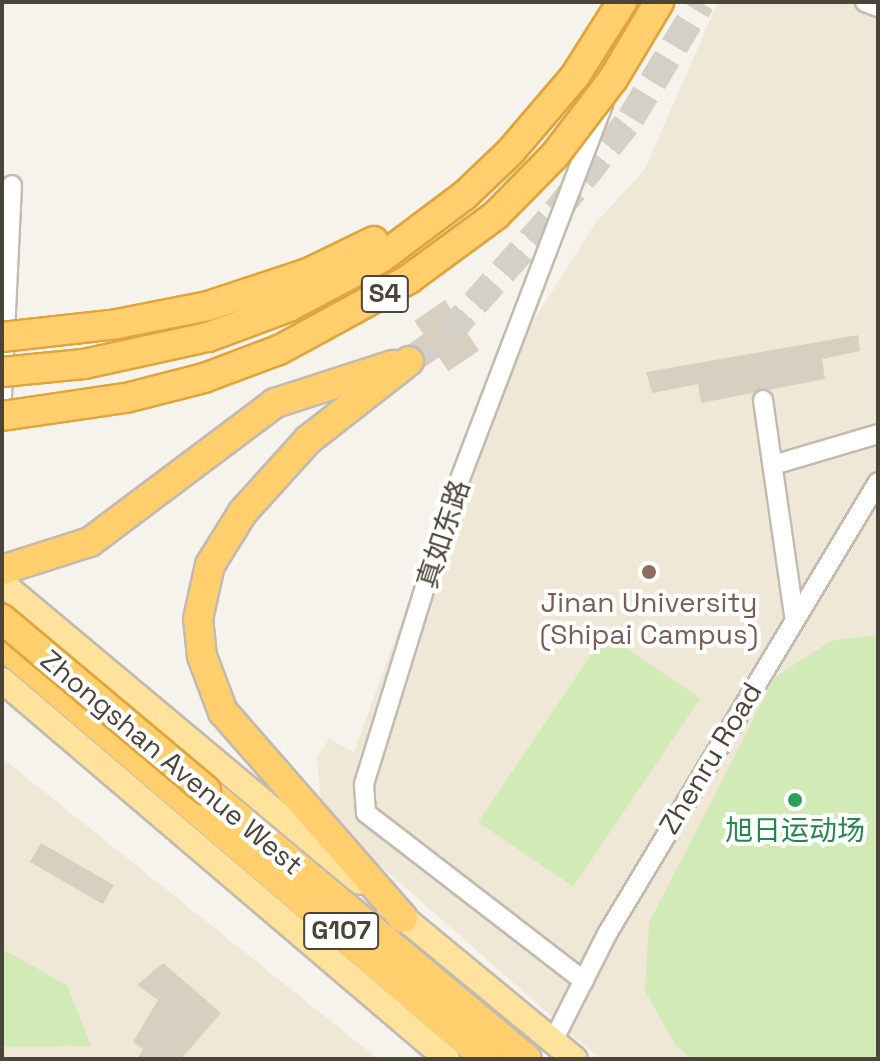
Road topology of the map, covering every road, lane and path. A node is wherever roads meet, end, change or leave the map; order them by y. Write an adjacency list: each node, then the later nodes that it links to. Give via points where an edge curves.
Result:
1 (622, 2): 6 (highway, S4, bridge, via 575,76)
2 (641, 2): 24 (street, 真如东路, via 452,500 364,784 366,813)
3 (659, 2): 12 (highway, S4, bridge, via 613,79 555,155 496,215 409,279 320,330 216,374 126,398)
4 (865, 2): 5 (street)
5 (878, 7)
6 (485, 176): 8 (highway, bridge, via 341,258 274,285 146,319); 9 (highway, S4, bridge, via 381,258 243,326 84,364)
7 (12, 185): 10 (street)
8 (2, 337)
9 (2, 372)
10 (2, 396)
11 (763, 400): 14 (street)
12 (2, 416)
13 (878, 434): 14 (street)
14 (773, 465): 18 (street)
15 (878, 482): 18 (street, Zhenru Road)
16 (2, 570): 23 (highway, via 90,542 275,403 409,361 337,414 283,466 229,531 204,582 199,637 214,694 235,729 289,783)
17 (2, 583): 23 (main road)
18 (794, 616): 24 (street, Zhenru Road)
19 (2, 619): 22 (highway, Zhongshan Avenue West / G107, bridge)
20 (2, 644): 22 (highway, Zhongshan Avenue West / G107)
21 (2, 680): 26 (main road)
22 (200, 797): 27 (highway, Zhongshan Avenue West / G107); 28 (highway, Zhongshan Avenue West / G107)
23 (403, 918): 25 (main road)
24 (584, 981): 25 (street, Zhenru Road)
25 (553, 1041): 29 (main road)
26 (447, 1059)
27 (487, 1059)
28 (527, 1059)
29 (575, 1059)

